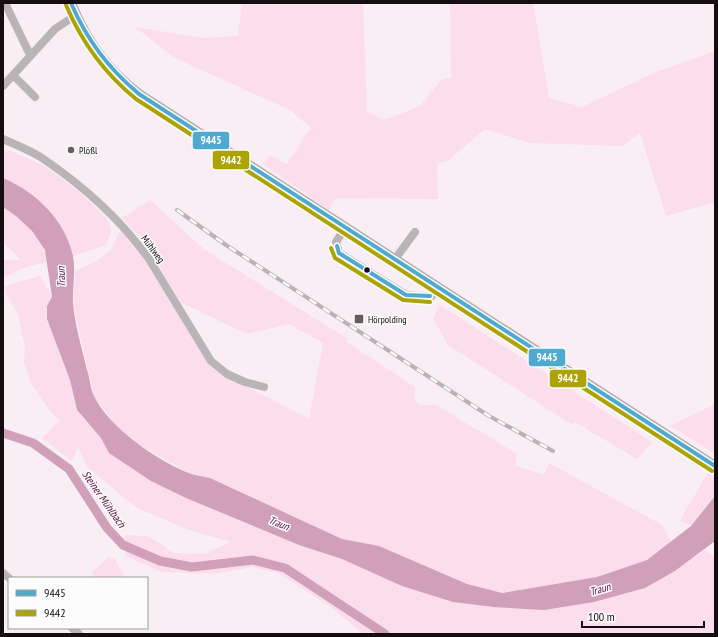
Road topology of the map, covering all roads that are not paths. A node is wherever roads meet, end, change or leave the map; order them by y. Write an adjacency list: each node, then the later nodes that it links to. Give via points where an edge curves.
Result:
1 (5, 3): 4 (street)
2 (71, 3): 3 (main road)
3 (76, 15): 4 (street, via 55,29); 9 (main road, via 106,65 139,94)
4 (30, 55): 5 (street)
5 (12, 75): 6 (street); 7 (street)
6 (3, 86)
7 (35, 97)
8 (3, 139): 13 (street, Mühlweg, via 41,157 114,219 138,243 149,259 210,361 227,374)
9 (345, 228): 11 (main road); 12 (street, via 336,242 339,252 406,295 432,297)
10 (415, 232): 11 (street)
11 (395, 259): 12 (main road)
12 (438, 288): 14 (main road)
13 (264, 387)
14 (715, 466)

